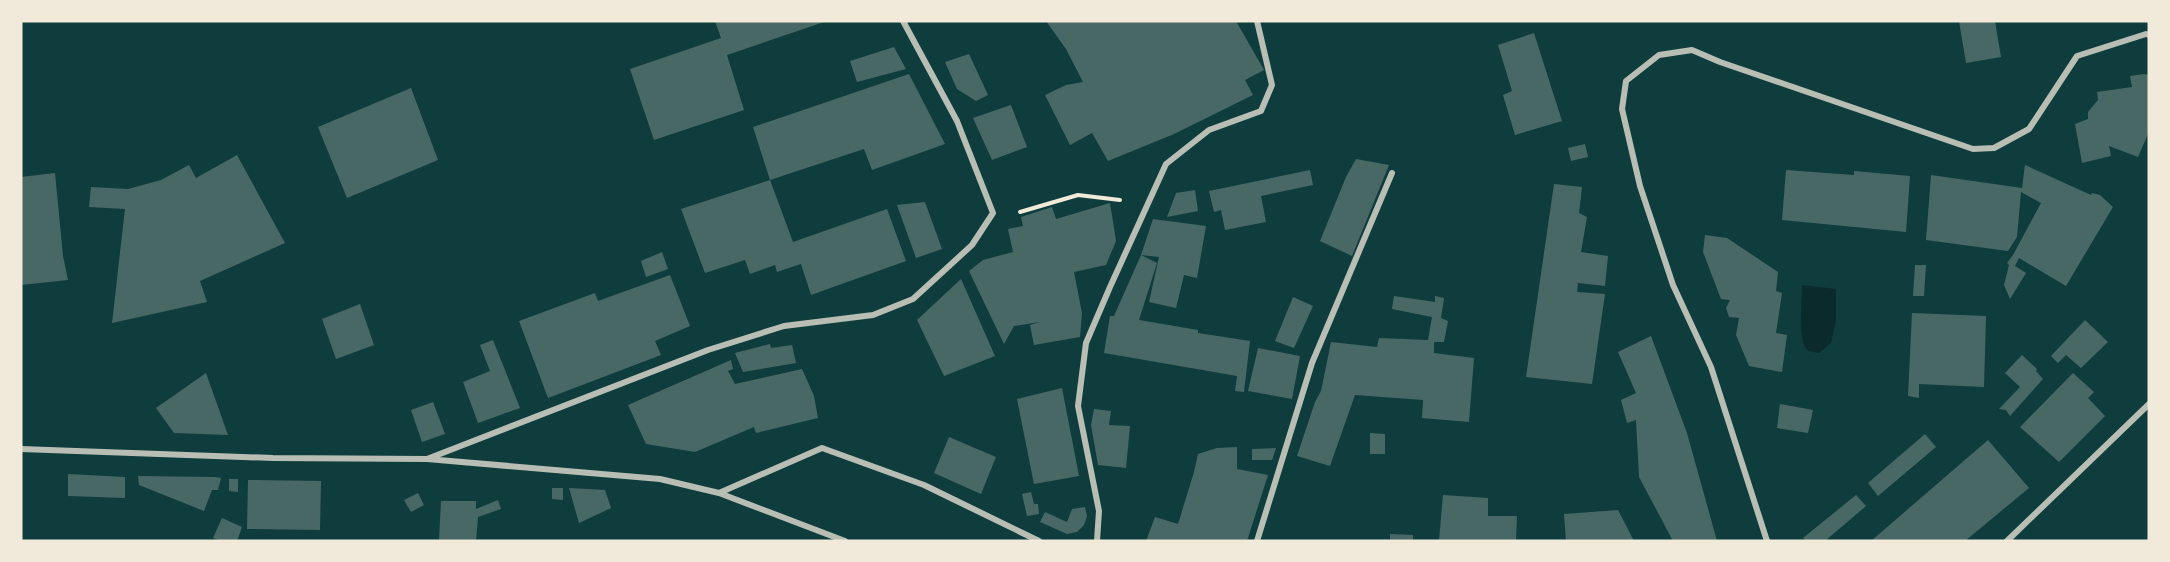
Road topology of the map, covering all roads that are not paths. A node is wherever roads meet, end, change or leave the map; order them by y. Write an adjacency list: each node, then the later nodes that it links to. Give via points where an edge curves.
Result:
1 (903, 21): 7 (street, via 957,121 993,213 972,245 913,299 873,315 783,326 708,350)
2 (1257, 21): 11 (street, via 1272,85 1261,111 1209,130 1166,164 1086,343 1078,406 1099,511)
3 (2149, 35): 13 (street, via 2077,56 2029,129 1994,148 1973,149 1692,50 1659,55 1626,81 1622,109 1640,186 1673,285 1711,367)
4 (1392, 173): 12 (street, via 1312,363)
5 (2149, 404): 14 (street)
6 (21, 449): 7 (street)
7 (427, 459): 8 (street, via 660,479)
8 (719, 493): 9 (street); 10 (street, via 822,448 924,485)
9 (845, 541)
10 (1039, 541)
11 (1097, 541)
12 (1257, 541)
13 (1767, 541)
14 (2007, 541)

